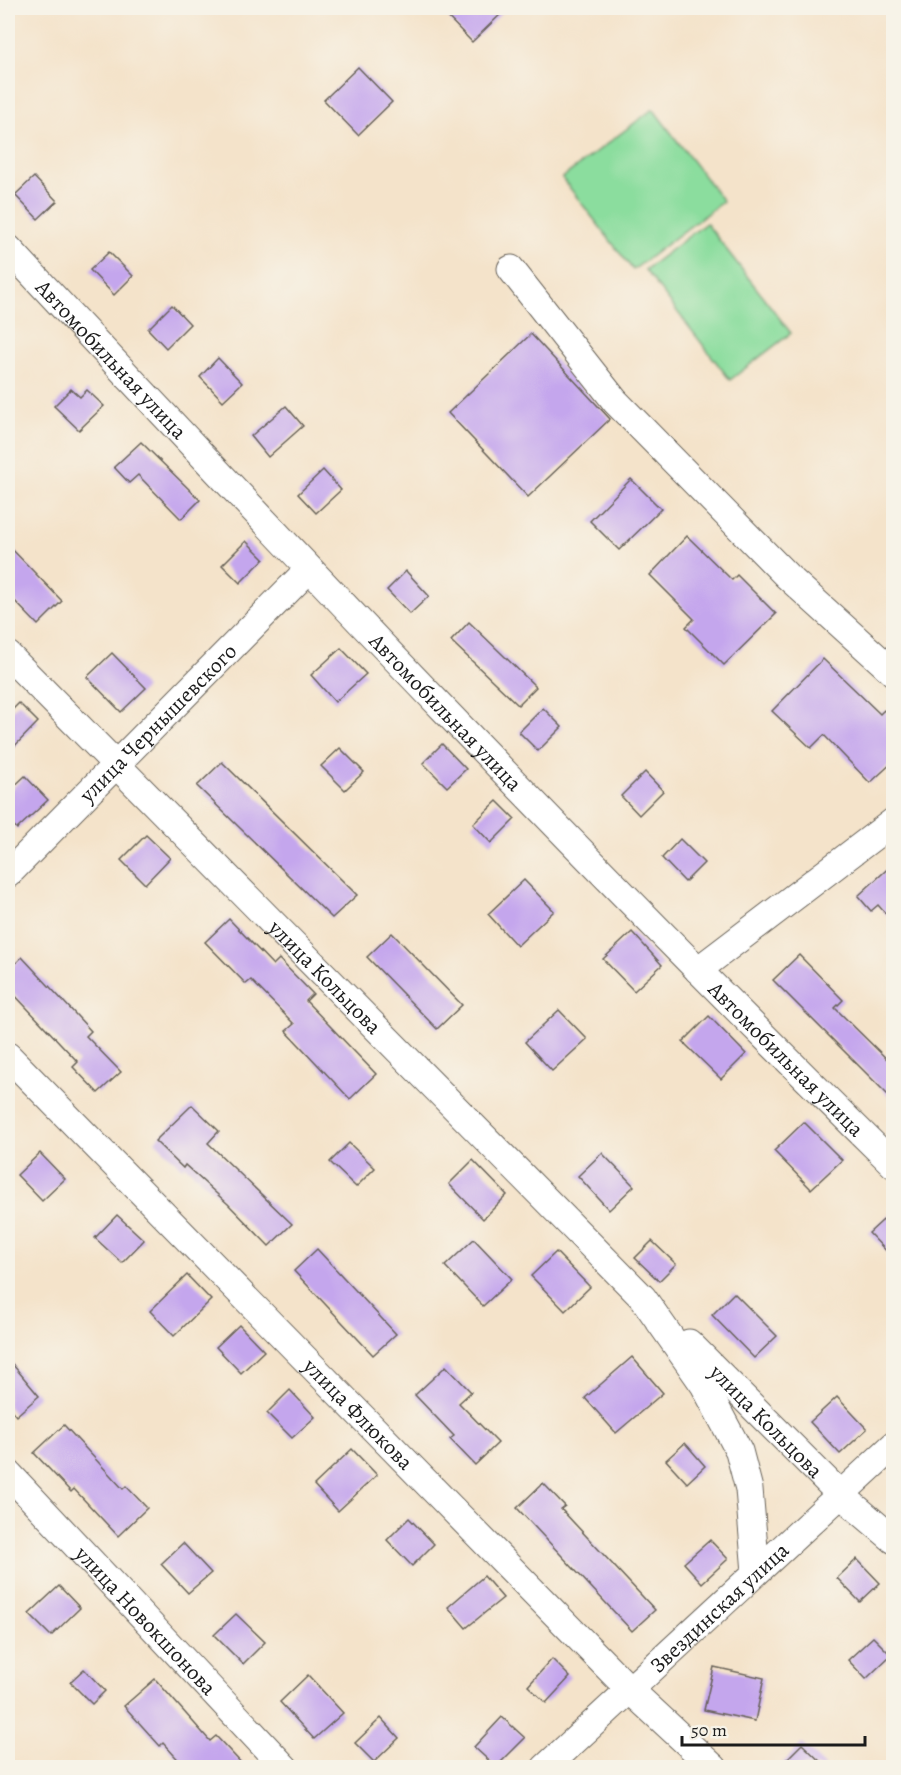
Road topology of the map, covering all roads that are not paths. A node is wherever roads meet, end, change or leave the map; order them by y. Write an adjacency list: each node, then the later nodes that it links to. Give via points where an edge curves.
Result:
1 (8, 248): 3 (street, Автомобильная улица)
2 (511, 269): 5 (street, via 615,401 788,576)
3 (308, 570): 6 (street, улица Чернышевского); 9 (street, Автомобильная улица)
4 (8, 656): 6 (street, улица Кольцова)
5 (894, 674)
6 (114, 766): 8 (street, улица Чернышевского); 12 (street, улица Кольцова)
7 (894, 821): 9 (street)
8 (8, 874)
9 (698, 970): 11 (street, Автомобильная улица)
10 (8, 1056): 18 (street, улица Флюкова)
11 (894, 1165)
12 (643, 1298): 15 (street, улица Кольцова); 17 (street, улица Кольцова, via 704,1385 739,1451 749,1489)
13 (894, 1445): 15 (street, Звездинская улица)
14 (8, 1473): 19 (street, улица Новокшонова)
15 (840, 1494): 16 (street, улица Кольцова); 17 (street, Звездинская улица)
16 (894, 1540)
17 (756, 1572): 18 (street, Звездинская улица)
18 (630, 1690): 20 (street, Звездинская улица); 21 (street, улица Флюкова)
19 (285, 1767)
20 (544, 1767)
21 (714, 1767)

